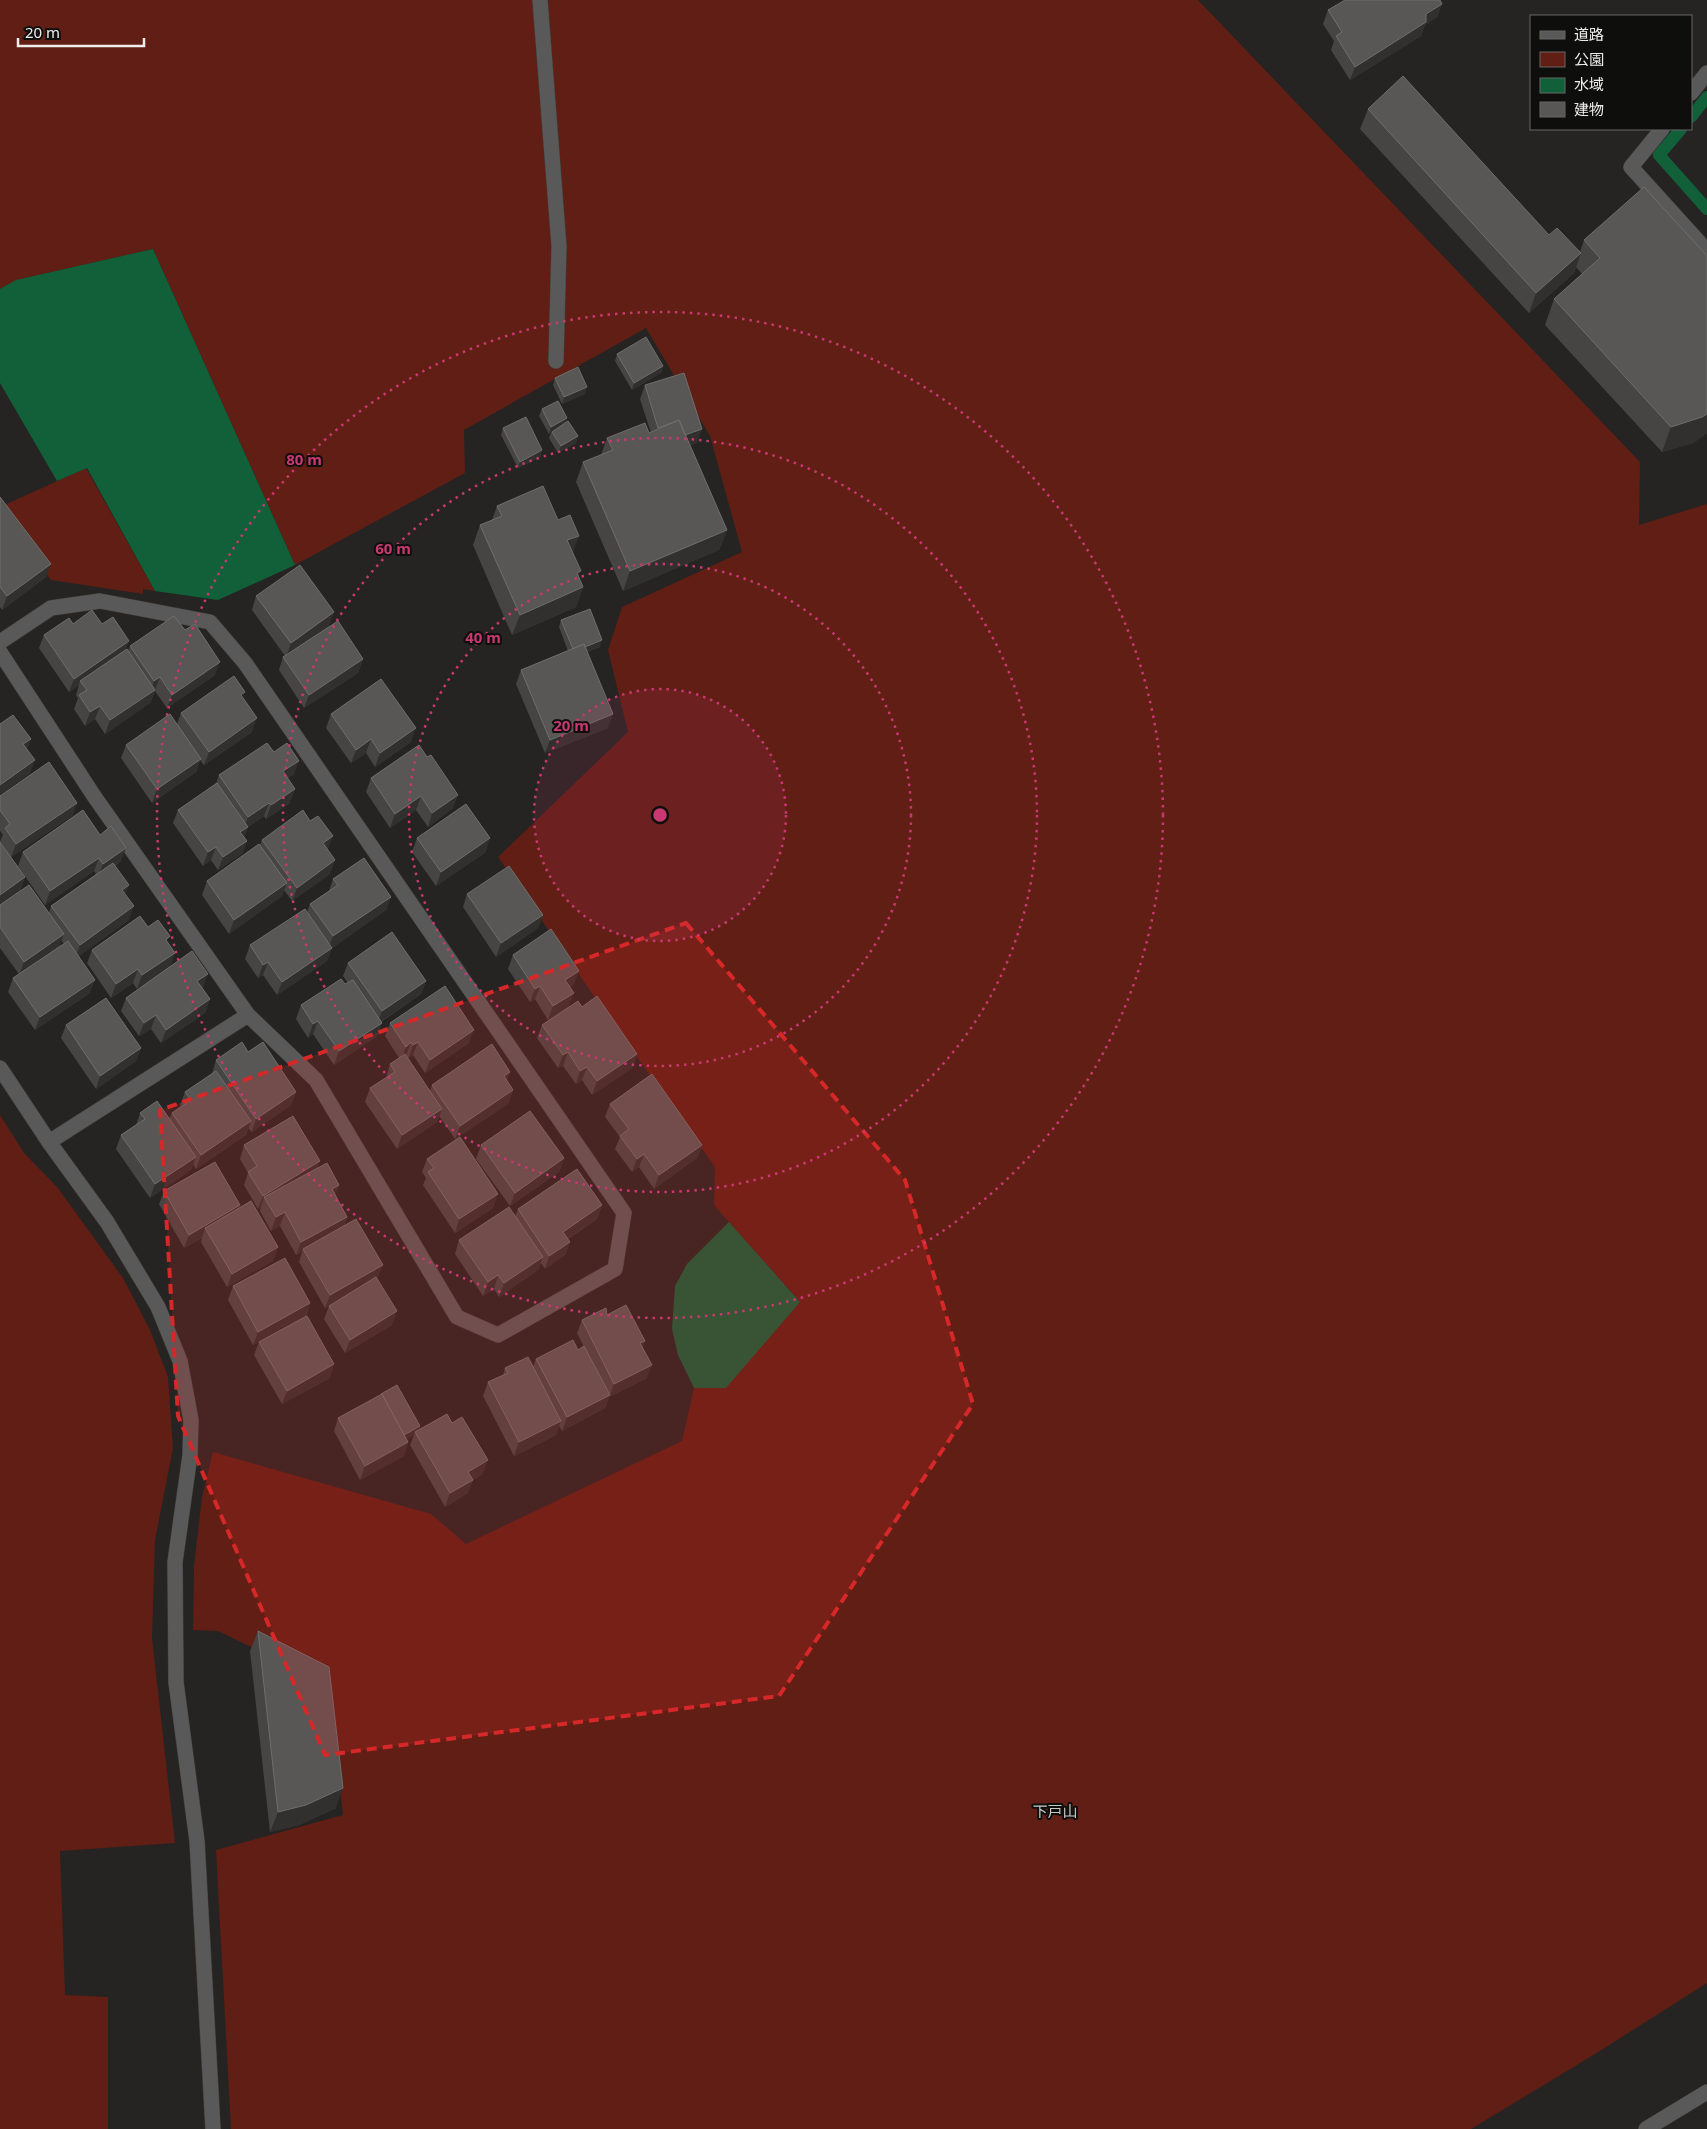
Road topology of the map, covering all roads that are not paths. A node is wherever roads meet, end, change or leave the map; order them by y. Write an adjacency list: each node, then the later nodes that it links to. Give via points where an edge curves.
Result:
1 (540, 0): 6 (street, via 559,246)
2 (1707, 73): 3 (street)
3 (1692, 92)
4 (1661, 130): 5 (street, via 1631,167)
5 (1707, 251)
6 (556, 361)
7 (0, 642): 9 (street, via 51,608 100,601 210,622 245,664 624,1213 614,1269 498,1335 457,1317 316,1080)
8 (0, 652): 9 (street, via 94,796)
9 (248, 1015): 11 (street)
10 (0, 1068): 11 (street)
11 (49, 1142): 13 (street, via 107,1222 158,1307 180,1361 191,1420 190,1455 175,1562 176,1682 196,1840)
12 (1707, 2092): 14 (street)
13 (212, 2129)
14 (1646, 2129)

